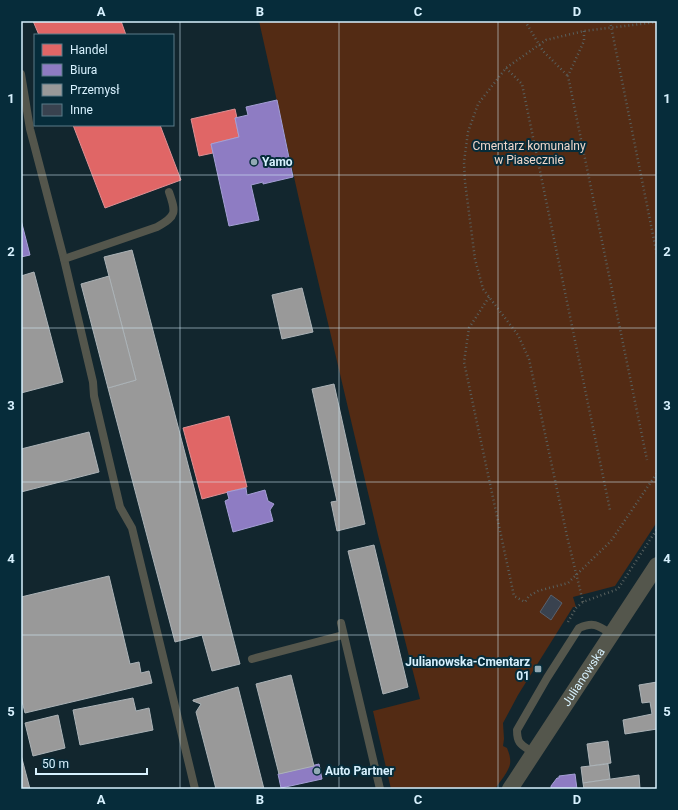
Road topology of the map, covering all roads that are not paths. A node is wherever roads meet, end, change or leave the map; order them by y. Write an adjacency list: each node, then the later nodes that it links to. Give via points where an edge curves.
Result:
1 (21, 74): 3 (lane, via 30,129)
2 (169, 192): 3 (lane, via 174,211 165,222)
3 (64, 259): 10 (lane, via 120,507 132,528)
4 (657, 565): 6 (street, Julianowska)
5 (340, 623): 7 (lane)
6 (611, 634): 9 (street, Julianowska); 9 (lane, via 595,624 586,624 580,628 547,678 517,730 520,744)
7 (343, 635): 8 (lane); 11 (lane)
8 (252, 659)
9 (534, 753): 12 (street, Julianowska)
10 (195, 789)
11 (380, 789)
12 (510, 789)

